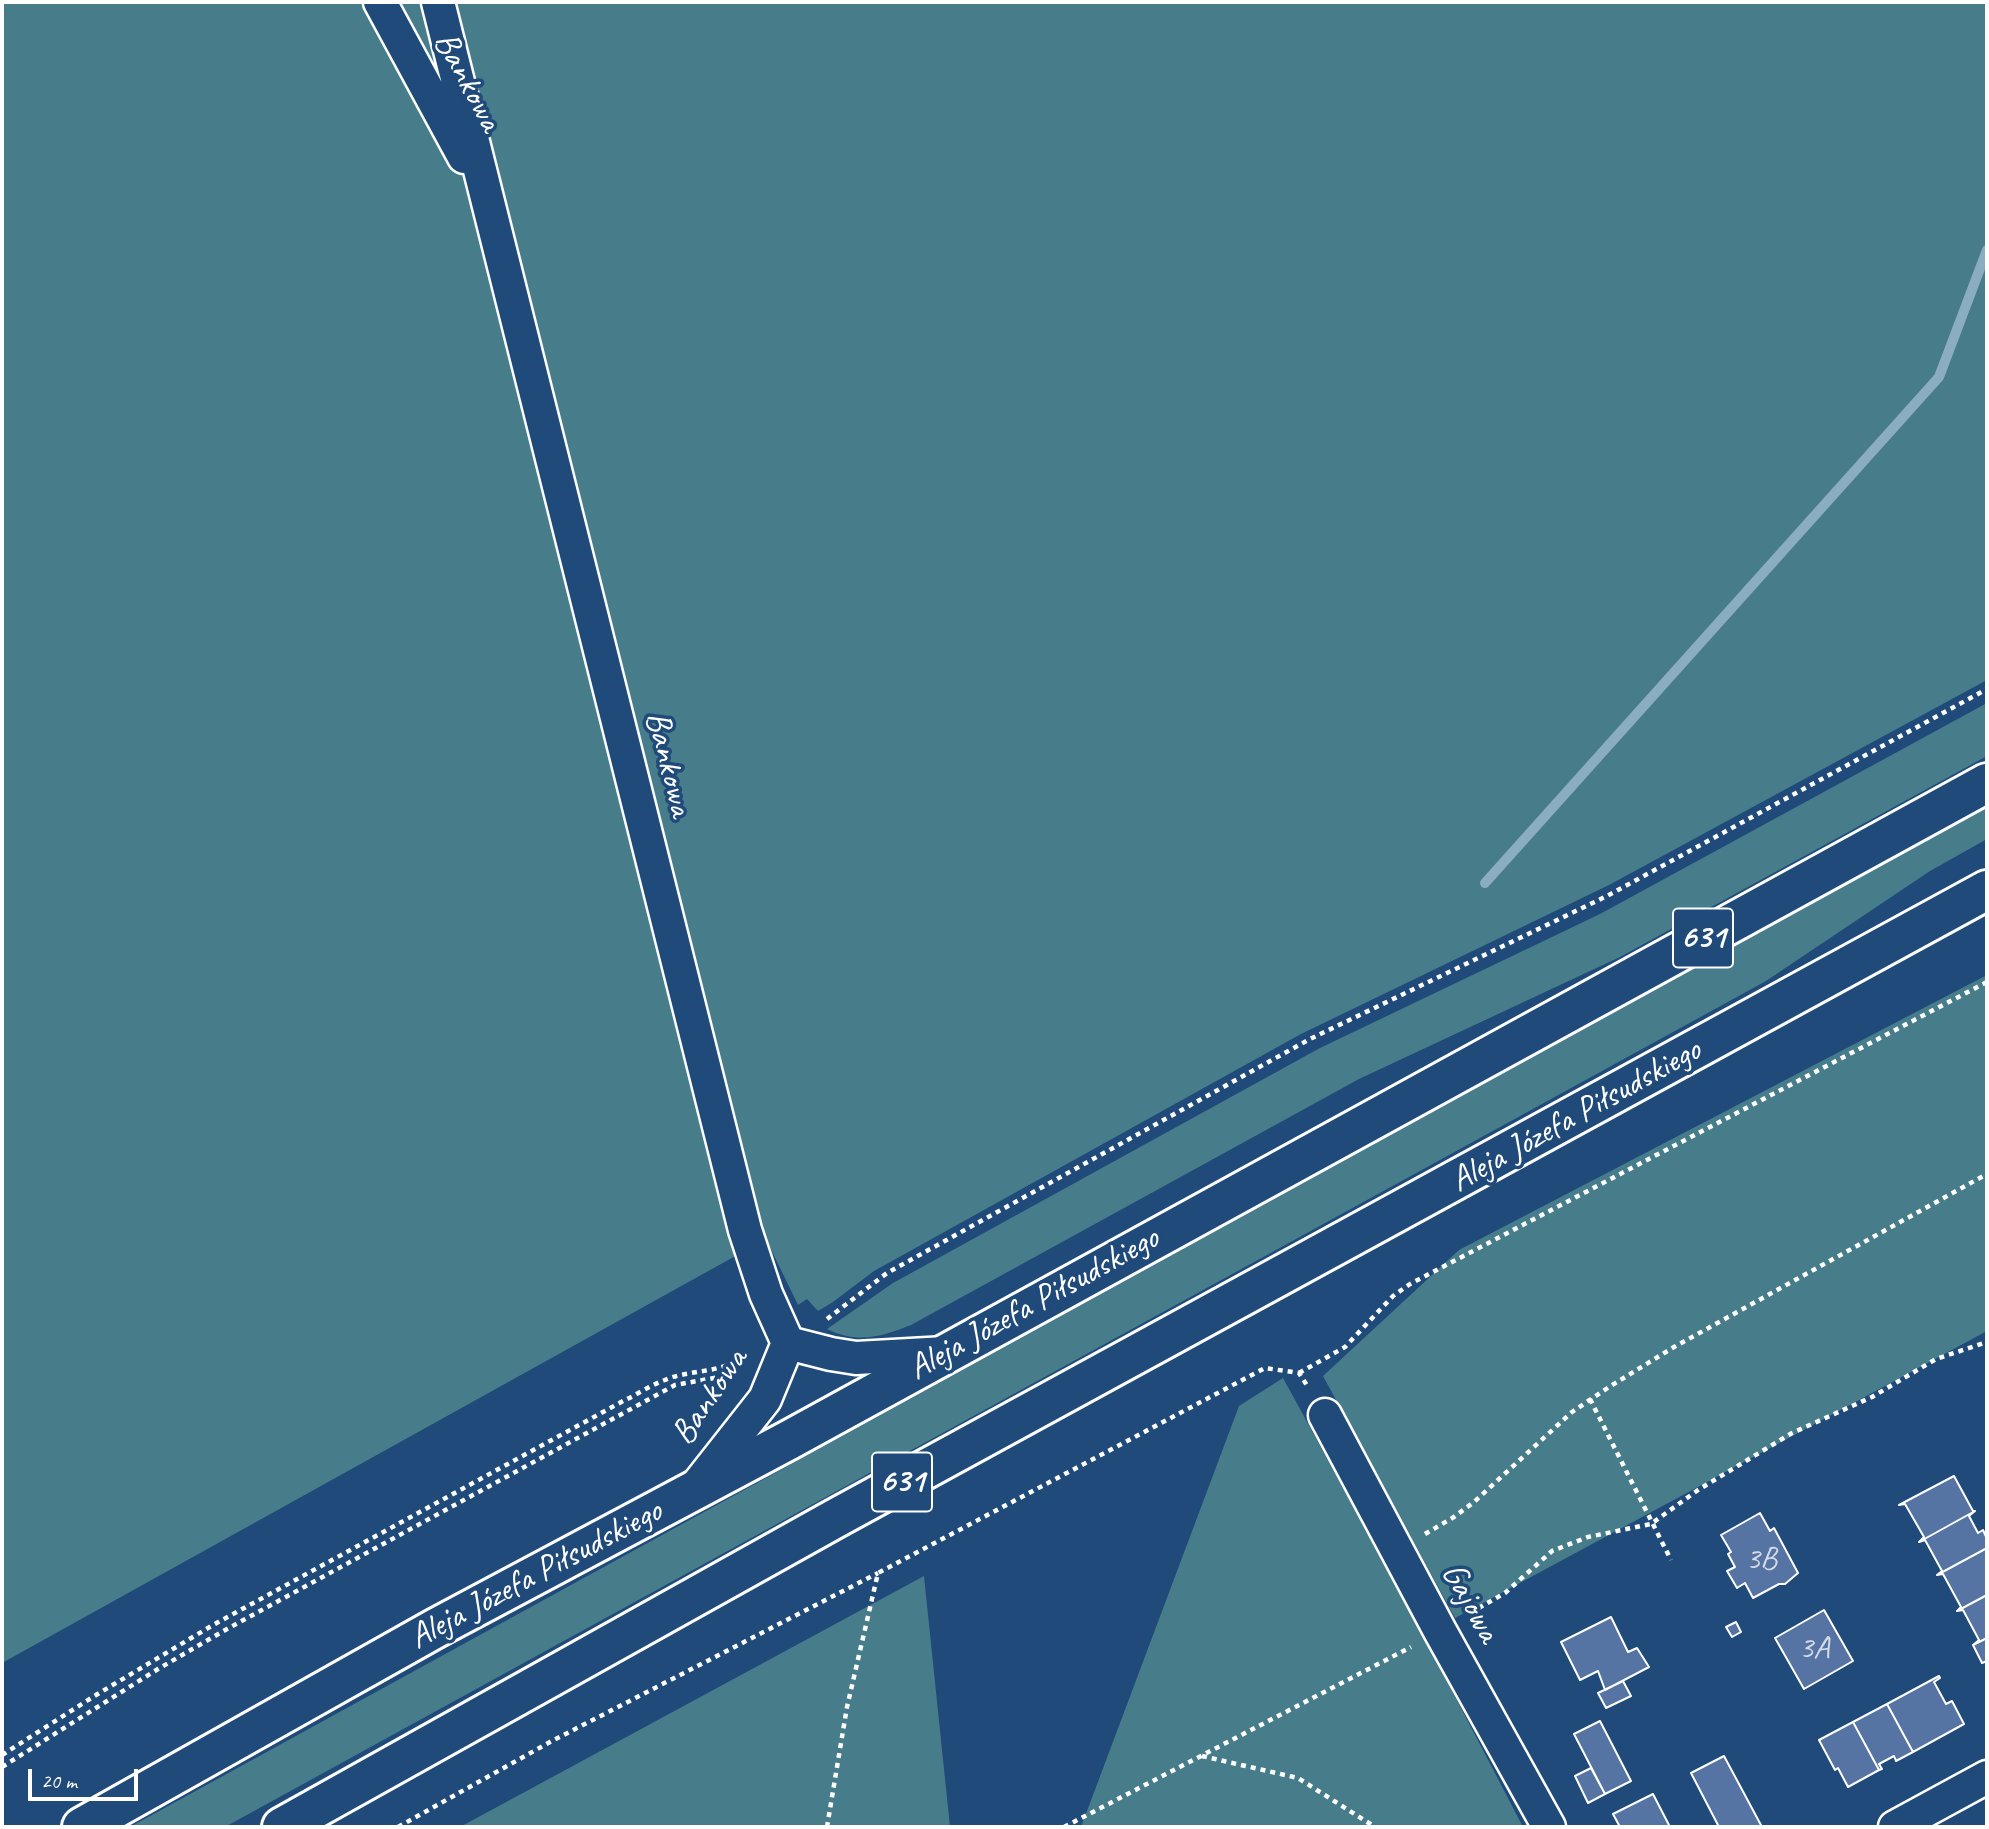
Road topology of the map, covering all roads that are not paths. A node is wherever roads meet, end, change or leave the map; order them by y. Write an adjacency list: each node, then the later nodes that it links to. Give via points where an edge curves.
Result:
1 (380, 2): 3 (street, Bankowa)
2 (438, 2): 3 (street, Bankowa)
3 (487, 198): 6 (street, Bankowa, via 745,1230)
4 (1987, 783): 7 (main road, Aleja Józefa Piłsudskiego / 631)
5 (1987, 890): 12 (main road, Aleja Józefa Piłsudskiego / 631, via 836,1518)
6 (784, 1335): 7 (street, Bankowa, via 831,1354 856,1358); 9 (street, Bankowa, via 765,1399)
7 (946, 1353): 9 (main road, Aleja Józefa Piłsudskiego / 631)
8 (1325, 1415): 13 (street, Gajowa)
9 (692, 1491): 11 (main road, Aleja Józefa Piłsudskiego / 631, via 436,1628)
10 (1987, 1777): 14 (street)
11 (82, 1827)
12 (282, 1827)
13 (1549, 1827)
14 (1895, 1827)

